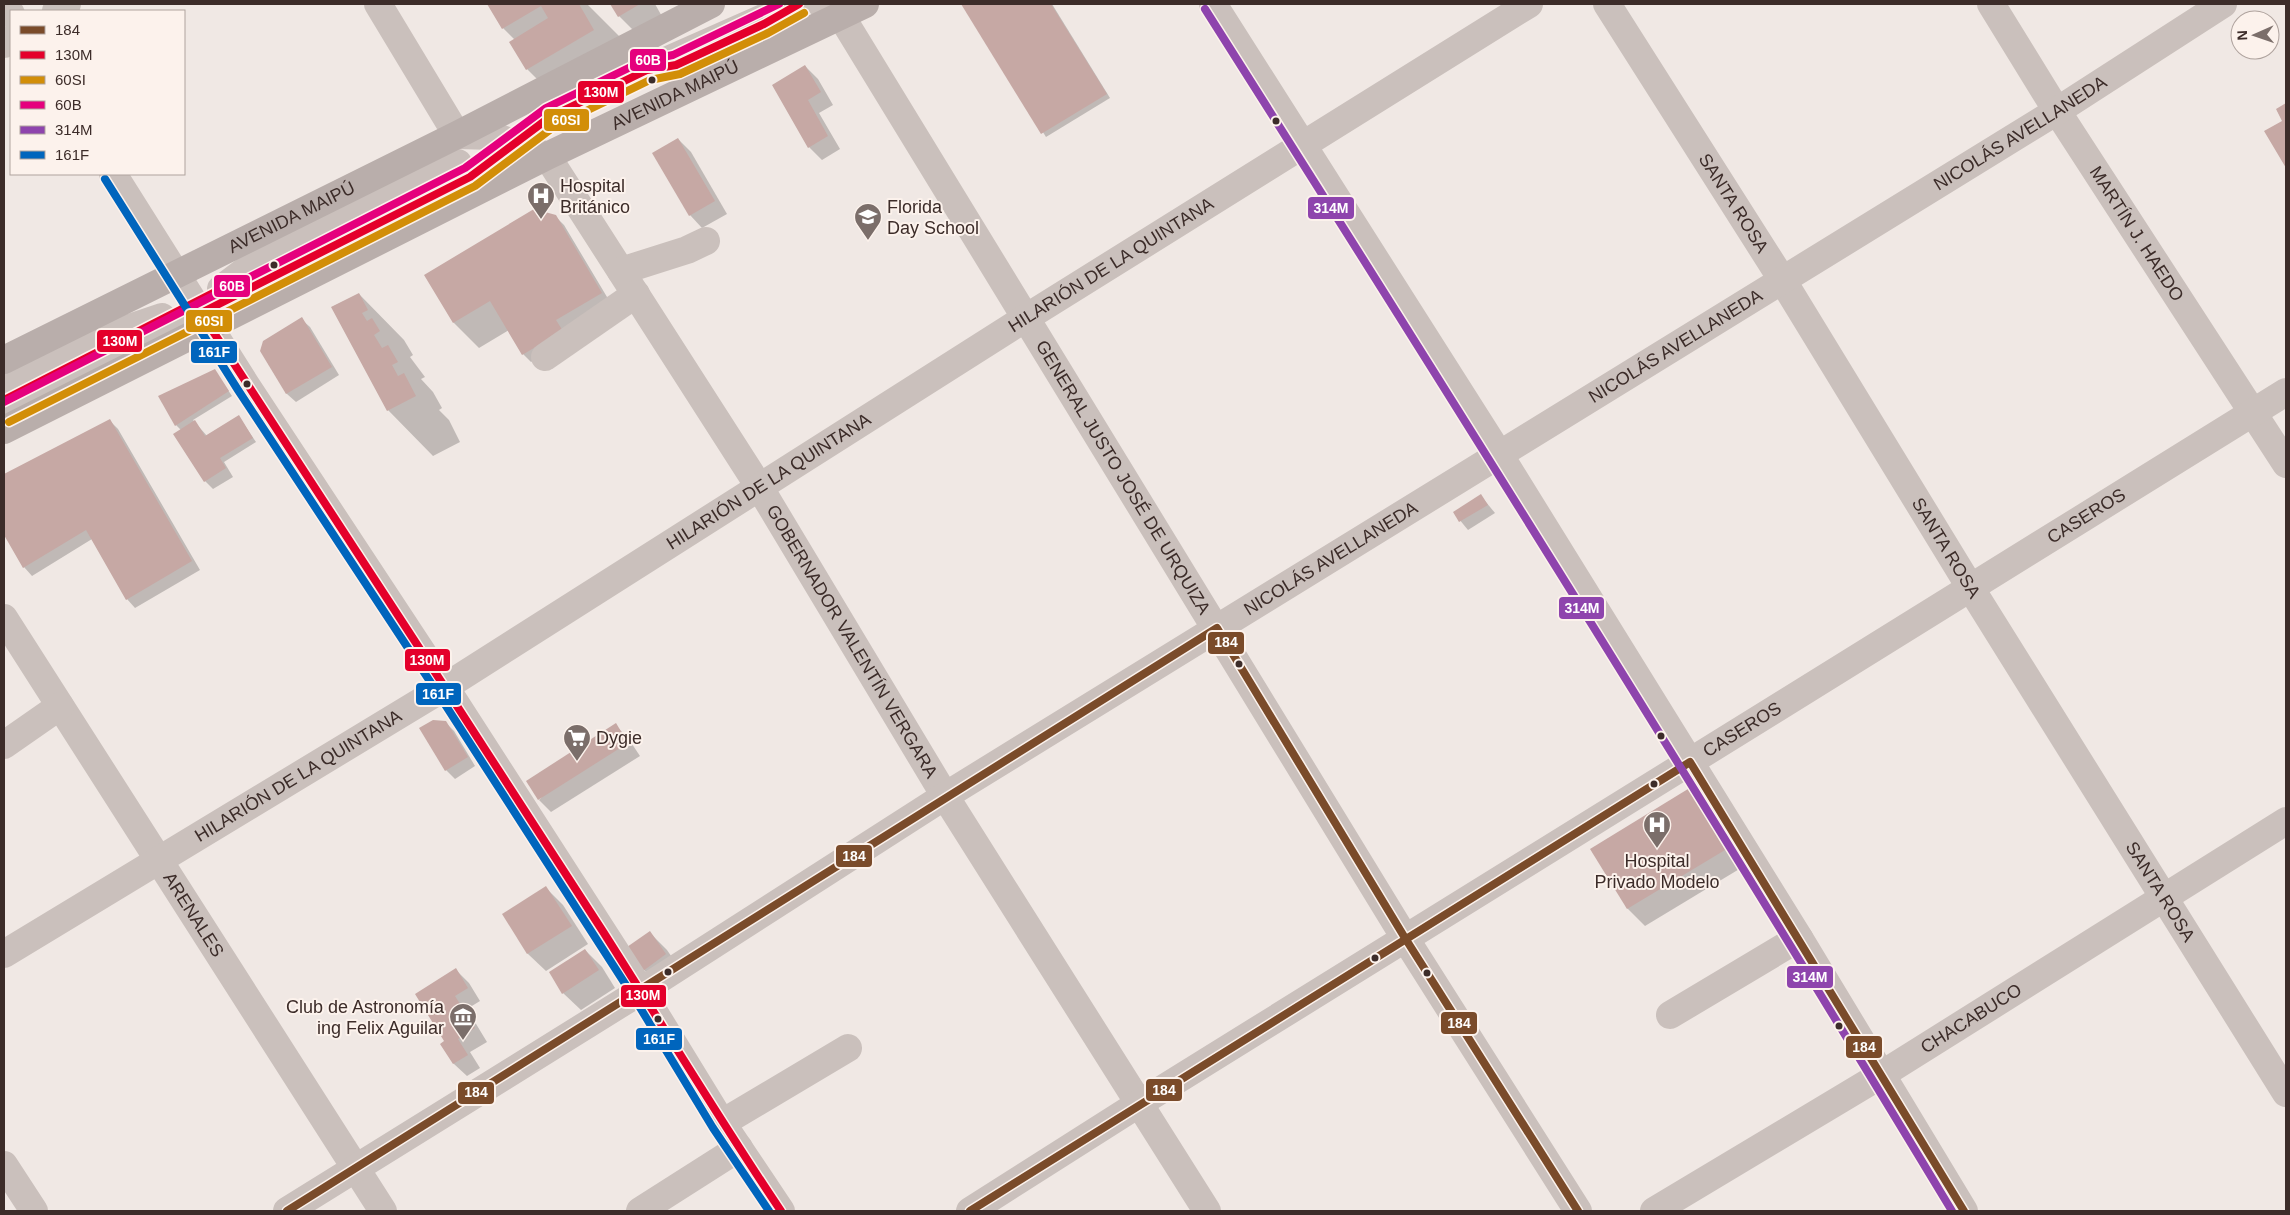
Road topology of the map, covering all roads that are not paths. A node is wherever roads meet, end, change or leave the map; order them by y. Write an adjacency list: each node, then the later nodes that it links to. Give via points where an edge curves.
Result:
1 (378, 4): 13 (street)
2 (711, 4): 13 (main road, AVENIDA MAIPÚ)
3 (763, 4): 14 (street, via 512,123)
4 (797, 4): 14 (street, via 764,24)
5 (865, 4): 11 (main road, AVENIDA MAIPÚ)
6 (1213, 4): 15 (street)
7 (1529, 4): 15 (street, HILARIÓN DE LA QUINTANA)
8 (1607, 4): 21 (street, SANTA ROSA)
9 (1990, 4): 12 (street, MARTÍN J. HAEDO)
10 (2223, 4): 12 (street, NICOLÁS AVELLANEDA)
11 (831, 10): 16 (main road, AVENIDA MAIPÚ); 24 (street, GENERAL JUSTO JOSÉ DE URQUIZA)
12 (2057, 111): 21 (street, NICOLÁS AVELLANEDA); 30 (street, MARTÍN J. HAEDO)
13 (457, 135): 14 (street); 20 (main road, AVENIDA MAIPÚ)
14 (505, 140): 16 (street); 23 (street, via 219,290); 23 (street, via 470,177)
15 (1304, 146): 24 (street, HILARIÓN DE LA QUINTANA); 33 (street)
16 (547, 156): 19 (street, GOBERNADOR VALENTÍN VERGARA); 23 (main road, AVENIDA MAIPÚ)
17 (114, 175): 20 (street)
18 (706, 241): 19 (street)
19 (621, 270): 22 (street, GOBERNADOR VALENTÍN VERGARA)
20 (178, 274): 23 (street); 26 (main road, AVENIDA MAIPÚ)
21 (1783, 281): 33 (street, NICOLÁS AVELLANEDA); 36 (street, SANTA ROSA)
22 (636, 294): 25 (street); 35 (street, GOBERNADOR VALENTÍN VERGARA)
23 (195, 313): 27 (street, via 76,346); 29 (street); 31 (street); 32 (main road, AVENIDA MAIPÚ); 39 (street)
24 (1024, 319): 35 (street, HILARIÓN DE LA QUINTANA); 38 (street, GENERAL JUSTO JOSÉ DE URQUIZA)
25 (545, 357)
26 (4, 360)
27 (4, 384)
28 (2286, 392): 30 (street, CASEROS)
29 (4, 400)
30 (2254, 412): 34 (street, MARTÍN J. HAEDO); 36 (street, CASEROS)
31 (4, 413)
32 (4, 430)
33 (1499, 454): 38 (street, NICOLÁS AVELLANEDA); 42 (street)
34 (2286, 464)
35 (760, 488): 39 (street, HILARIÓN DE LA QUINTANA); 43 (street, GOBERNADOR VALENTÍN VERGARA)
36 (1970, 587): 42 (street, CASEROS); 46 (street, SANTA ROSA)
37 (4, 618): 40 (street, ARENALES)
38 (1216, 628): 43 (street, NICOLÁS AVELLANEDA); 47 (street, GENERAL JUSTO JOSÉ DE URQUIZA)
39 (445, 687): 45 (street, HILARIÓN DE LA QUINTANA); 50 (street)
40 (60, 706): 41 (street); 45 (street, ARENALES)
41 (4, 745)
42 (1690, 762): 47 (street, CASEROS); 48 (street)
43 (945, 796): 50 (street, NICOLÁS AVELLANEDA); 55 (street, GOBERNADOR VALENTÍN VERGARA)
44 (2286, 821): 46 (street, CHACABUCO)
45 (159, 861): 49 (street, HILARIÓN DE LA QUINTANA); 59 (street, ARENALES)
46 (2165, 897): 53 (street, CHACABUCO); 54 (street, SANTA ROSA)
47 (1405, 938): 55 (street, CASEROS); 67 (street, GENERAL JUSTO JOSÉ DE URQUIZA)
48 (1799, 938): 51 (street); 53 (street)
49 (4, 954)
50 (641, 991): 56 (street); 59 (street, NICOLÁS AVELLANEDA)
51 (1670, 1015)
52 (848, 1048): 56 (street)
53 (1881, 1075): 68 (street, CHACABUCO); 69 (street)
54 (2286, 1093)
55 (1140, 1103): 65 (street, CASEROS); 66 (street, GOBERNADOR VALENTÍN VERGARA)
56 (722, 1123): 57 (street)
57 (739, 1148): 63 (street); 64 (street)
58 (4, 1165): 60 (street)
59 (355, 1168): 61 (street, NICOLÁS AVELLANEDA); 62 (street, ARENALES)
60 (34, 1211)
61 (287, 1211)
62 (383, 1211)
63 (640, 1211)
64 (781, 1211)
65 (970, 1211)
66 (1207, 1211)
67 (1578, 1211)
68 (1654, 1211)
69 (1964, 1211)

